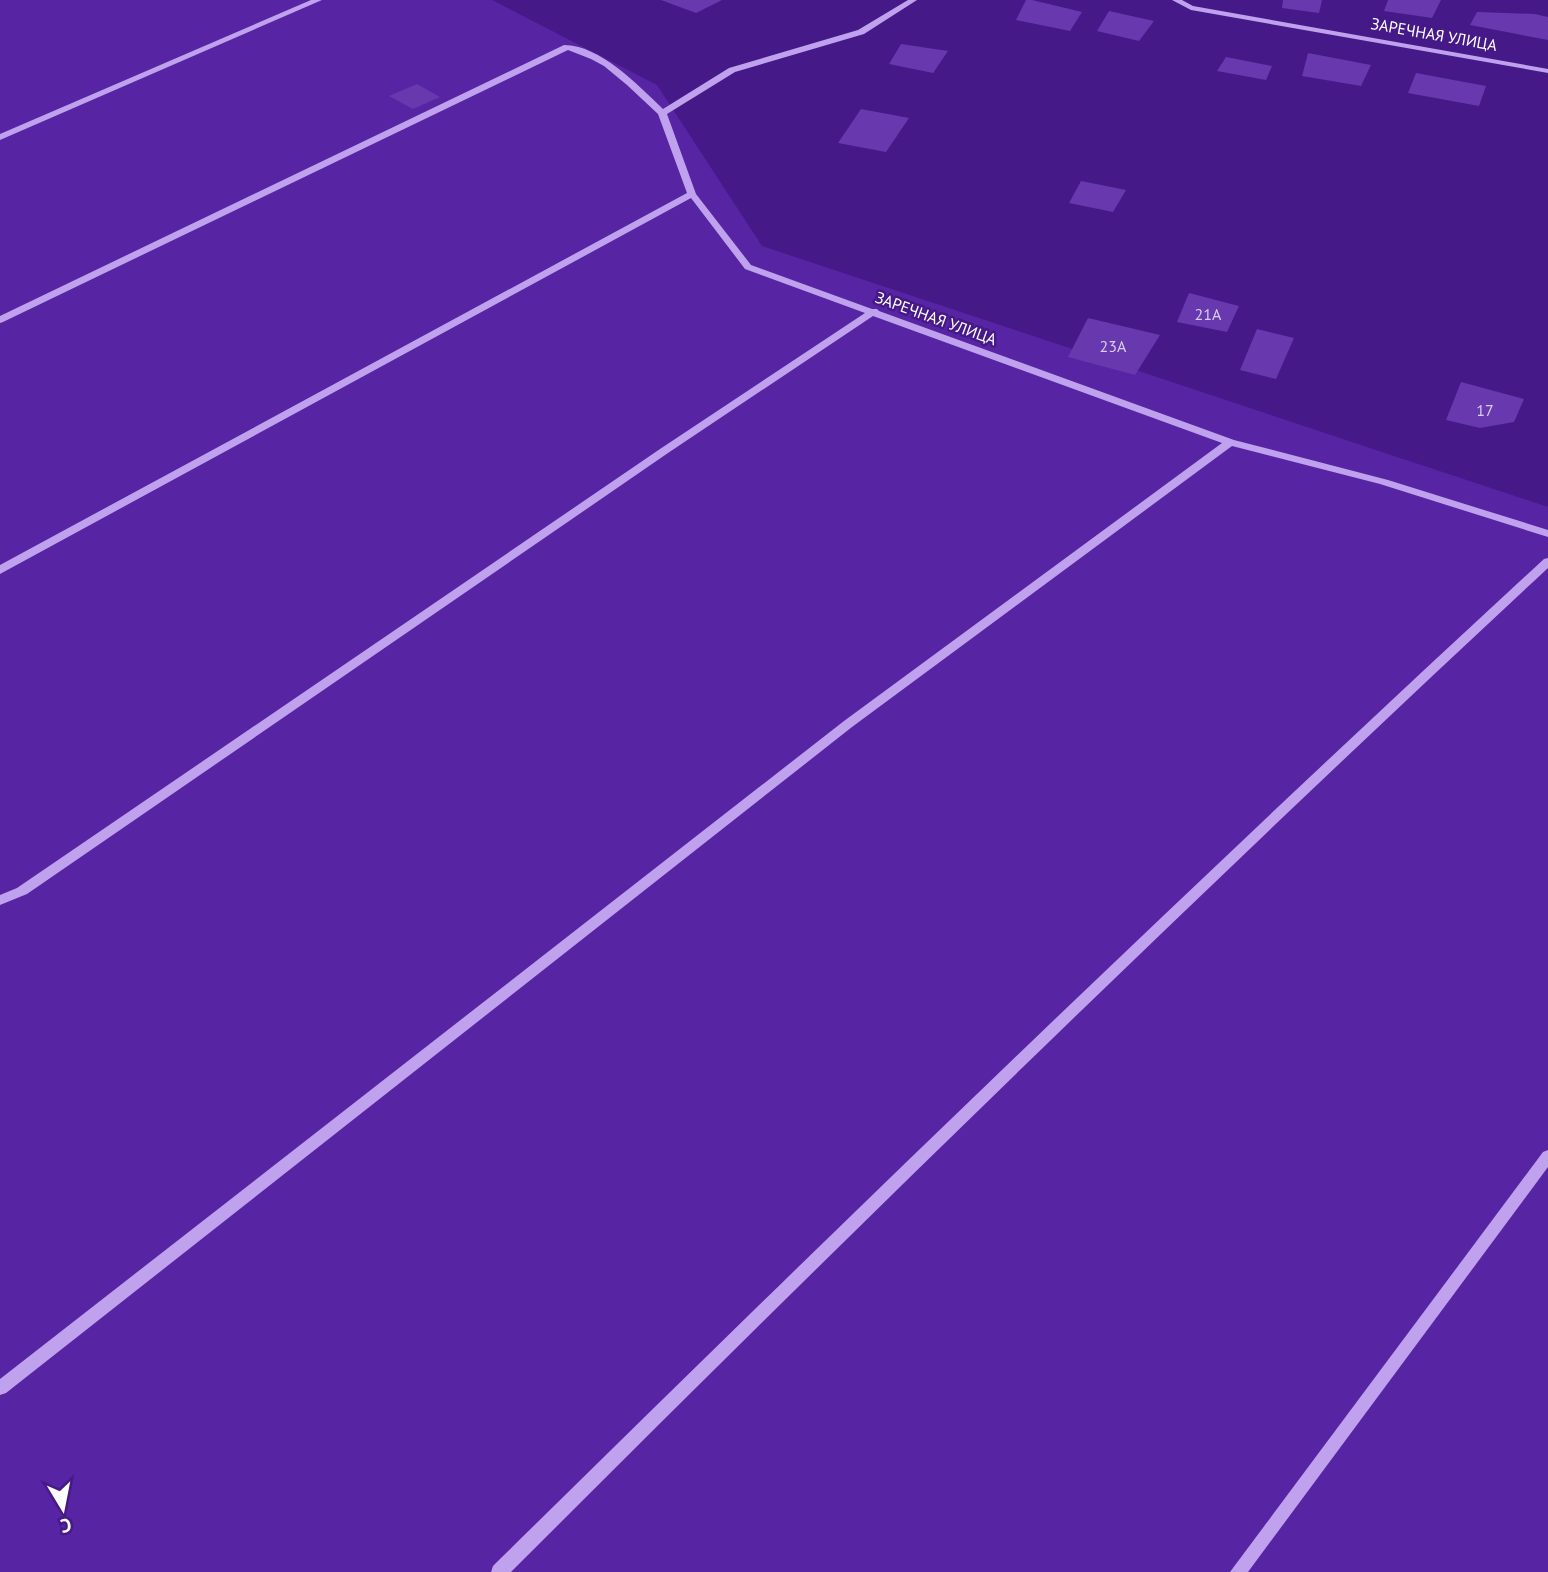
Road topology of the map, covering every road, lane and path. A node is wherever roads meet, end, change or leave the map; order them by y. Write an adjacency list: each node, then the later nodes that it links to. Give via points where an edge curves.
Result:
1 (318, 0): 7 (street)
2 (913, 0): 6 (street, via 861,32 732,70)
3 (1176, 0): 4 (street, ЗАРЕЧНАЯ УЛИЦА)
4 (1194, 4): 5 (street, ЗАРЕЧНАЯ УЛИЦА)
5 (1548, 71)
6 (662, 113): 8 (street, ЗАРЕЧНАЯ УЛИЦА); 10 (street, via 624,77 567,47)
7 (0, 137)
8 (692, 194): 9 (street, ЗАРЕЧНАЯ УЛИЦА, via 748,267); 14 (street)
9 (874, 312): 11 (street, ЗАРЕЧНАЯ УЛИЦА); 15 (lane, via 22,891)
10 (0, 320)
11 (1230, 442): 12 (street, ЗАРЕЧНАЯ УЛИЦА, via 1384,482); 17 (street, via 848,723)
12 (1548, 534)
13 (1548, 562): 18 (street, via 1351,743 722,1350)
14 (0, 570)
15 (0, 900)
16 (1548, 1156): 19 (street)
17 (0, 1388)
18 (499, 1572)
19 (1238, 1572)

